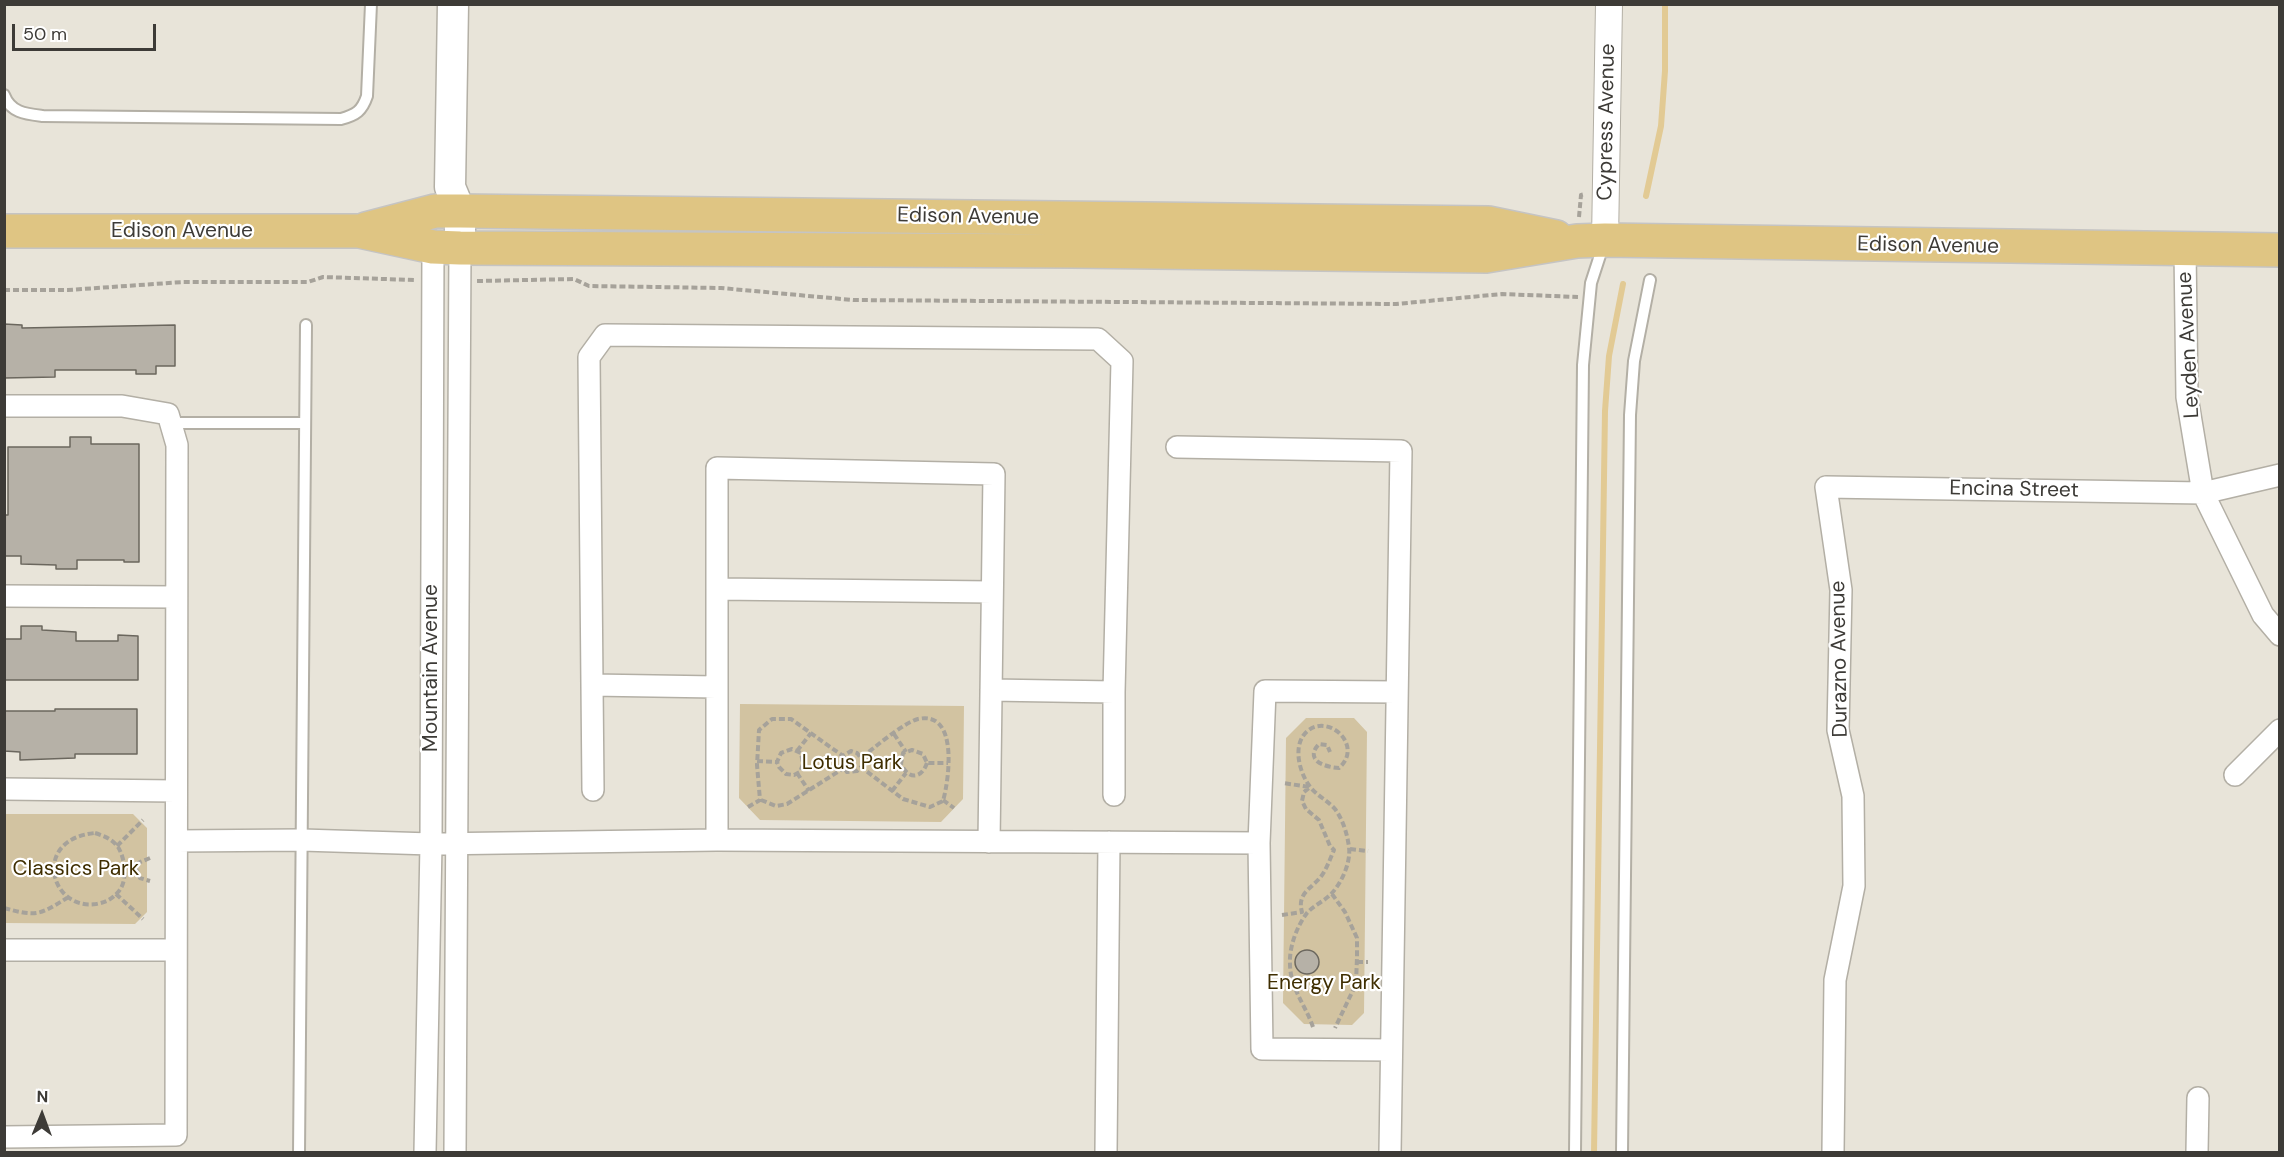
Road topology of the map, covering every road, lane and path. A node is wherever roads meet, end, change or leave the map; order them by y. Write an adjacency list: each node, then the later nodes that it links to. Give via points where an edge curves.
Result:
1 (371, 4): 4 (lane, via 367,96 363,108 341,119 43,116 15,110)
2 (453, 4): 5 (main road, Mountain Avenue)
3 (1609, 4): 8 (street, Cypress Avenue)
4 (4, 95)
5 (448, 203): 7 (main road, Edison Avenue); 8 (main road, Edison Avenue, via 1488,224); 9 (main road, Mountain Avenue)
6 (4, 231): 7 (main road, Edison Avenue)
7 (359, 231): 9 (main road, Edison Avenue)
8 (1591, 240): 9 (main road, Edison Avenue, via 1486,256); 10 (main road, Edison Avenue); 16 (lane)
9 (446, 247): 70 (street, Mountain Avenue); 72 (street, Mountain Avenue)
10 (2185, 250): 11 (main road, Edison Avenue); 24 (street, Leyden Avenue, via 2187,397)
11 (2280, 250)
12 (411, 279): 15 (path, via 323,277 308,282 183,282)
13 (482, 280): 16 (path, via 574,279 590,286 721,288 853,300 1396,304 1502,294)
14 (1650, 280): 103 (lane, via 1634,361 1630,415)
15 (4, 290)
16 (1589, 298): 102 (lane, via 1582,403)
17 (306, 325): 20 (lane)
18 (4, 406): 19 (street, via 122,406 168,414)
19 (171, 423): 20 (lane); 28 (street, via 177,445)
20 (305, 423): 65 (lane)
21 (1177, 447): 34 (street, via 1401,451)
22 (2280, 475): 24 (street, Encina Street)
23 (1826, 487): 24 (street, Encina Street); 104 (street, Durazno Avenue, via 1841,590 1838,730 1853,796 1854,886 1835,980)
24 (2203, 493): 29 (street, Leyden Avenue, via 2263,615)
25 (717, 590): 26 (street); 26 (street, via 717,468 994,474); 31 (street)
26 (992, 592): 32 (street)
27 (4, 596): 28 (street)
28 (176, 597): 57 (street)
29 (2280, 635)
30 (592, 685): 31 (street); 33 (street, via 589,357 605,335 1098,339 1122,361); 55 (street)
31 (716, 687): 66 (street)
32 (991, 690): 33 (street); 68 (street)
33 (1114, 692): 59 (street)
34 (1397, 692): 71 (street, via 1265,691); 94 (street)
35 (2280, 730): 51 (street)
36 (811, 733): 38 (path); 41 (path); 43 (path, via 791,719 772,719 759,730)
37 (894, 734): 39 (path); 42 (path); 46 (path, via 918,719 932,720 943,727)
38 (797, 751): 44 (path, via 782,753); 49 (path, via 803,764)
39 (906, 752): 45 (path, via 923,754); 50 (path, via 901,764)
40 (1330, 752): 53 (path, via 1327,745 1319,744 1313,756 1322,766 1339,768 1347,751 1345,739 1334,729 1313,728 1302,737 1298,752 1300,768)
41 (843, 756): 42 (path, via 851,751); 47 (path)
42 (861, 758): 48 (path)
43 (757, 761): 44 (path); 60 (path)
44 (777, 762): 49 (path, via 786,774)
45 (927, 763): 46 (path); 50 (path, via 918,775)
46 (948, 763): 61 (path)
47 (844, 768): 48 (path, via 847,772); 56 (path)
48 (861, 768): 58 (path)
49 (797, 773): 56 (path)
50 (906, 773): 58 (path)
51 (2235, 776)
52 (1283, 783): 53 (path)
53 (1310, 787): 74 (path, via 1334,808 1344,824); 84 (path, via 1302,801 1319,820 1334,850 1324,871 1301,898)
54 (4, 789): 57 (street)
55 (593, 790)
56 (809, 790): 60 (path, via 788,804 776,806)
57 (175, 791): 67 (street)
58 (892, 791): 61 (path, via 918,805 930,807)
59 (1114, 795)
60 (760, 800): 62 (path)
61 (943, 800): 63 (path)
62 (748, 807)
63 (954, 808)
64 (143, 820): 73 (path)
65 (302, 840): 67 (street); 72 (street); 97 (lane)
66 (717, 840): 68 (street); 70 (street)
67 (177, 841): 89 (street)
68 (989, 842): 69 (street)
69 (1109, 842): 71 (street); 100 (street)
70 (457, 843): 72 (street); 99 (street, Mountain Avenue)
71 (1259, 843): 94 (street, via 1262,1049)
72 (431, 844): 98 (street, Mountain Avenue)
73 (117, 846): 77 (path); 82 (path, via 95,833 81,834 62,844 54,873)
74 (1350, 849): 75 (path); 81 (path, via 1345,872)
75 (1368, 851)
76 (150, 858): 78 (path, via 138,863)
77 (125, 869): 78 (path); 80 (path, via 123,886)
78 (136, 869): 79 (path, via 140,878)
79 (150, 881)
80 (116, 894): 82 (path, via 104,902 86,905); 87 (path)
81 (1332, 894): 86 (path); 90 (path, via 1357,938)
82 (68, 898): 83 (path, via 43,913 26,914)
83 (4, 908)
84 (1302, 912): 85 (path); 86 (path)
85 (1282, 915)
86 (1306, 915): 92 (path, via 1297,930 1289,965 1294,989)
87 (142, 919)
88 (4, 950): 89 (street)
89 (176, 951): 96 (street, via 176,1135)
90 (1357, 962): 91 (path); 93 (path, via 1356,984)
91 (1368, 962)
92 (1313, 1028)
93 (1335, 1028)
94 (1391, 1050): 101 (street)
95 (2198, 1098): 105 (street)
96 (4, 1137)
97 (299, 1152)
98 (425, 1152)
99 (455, 1152)
100 (1106, 1152)
101 (1390, 1152)
102 (1575, 1152)
103 (1622, 1152)
104 (1833, 1152)
105 (2197, 1152)

